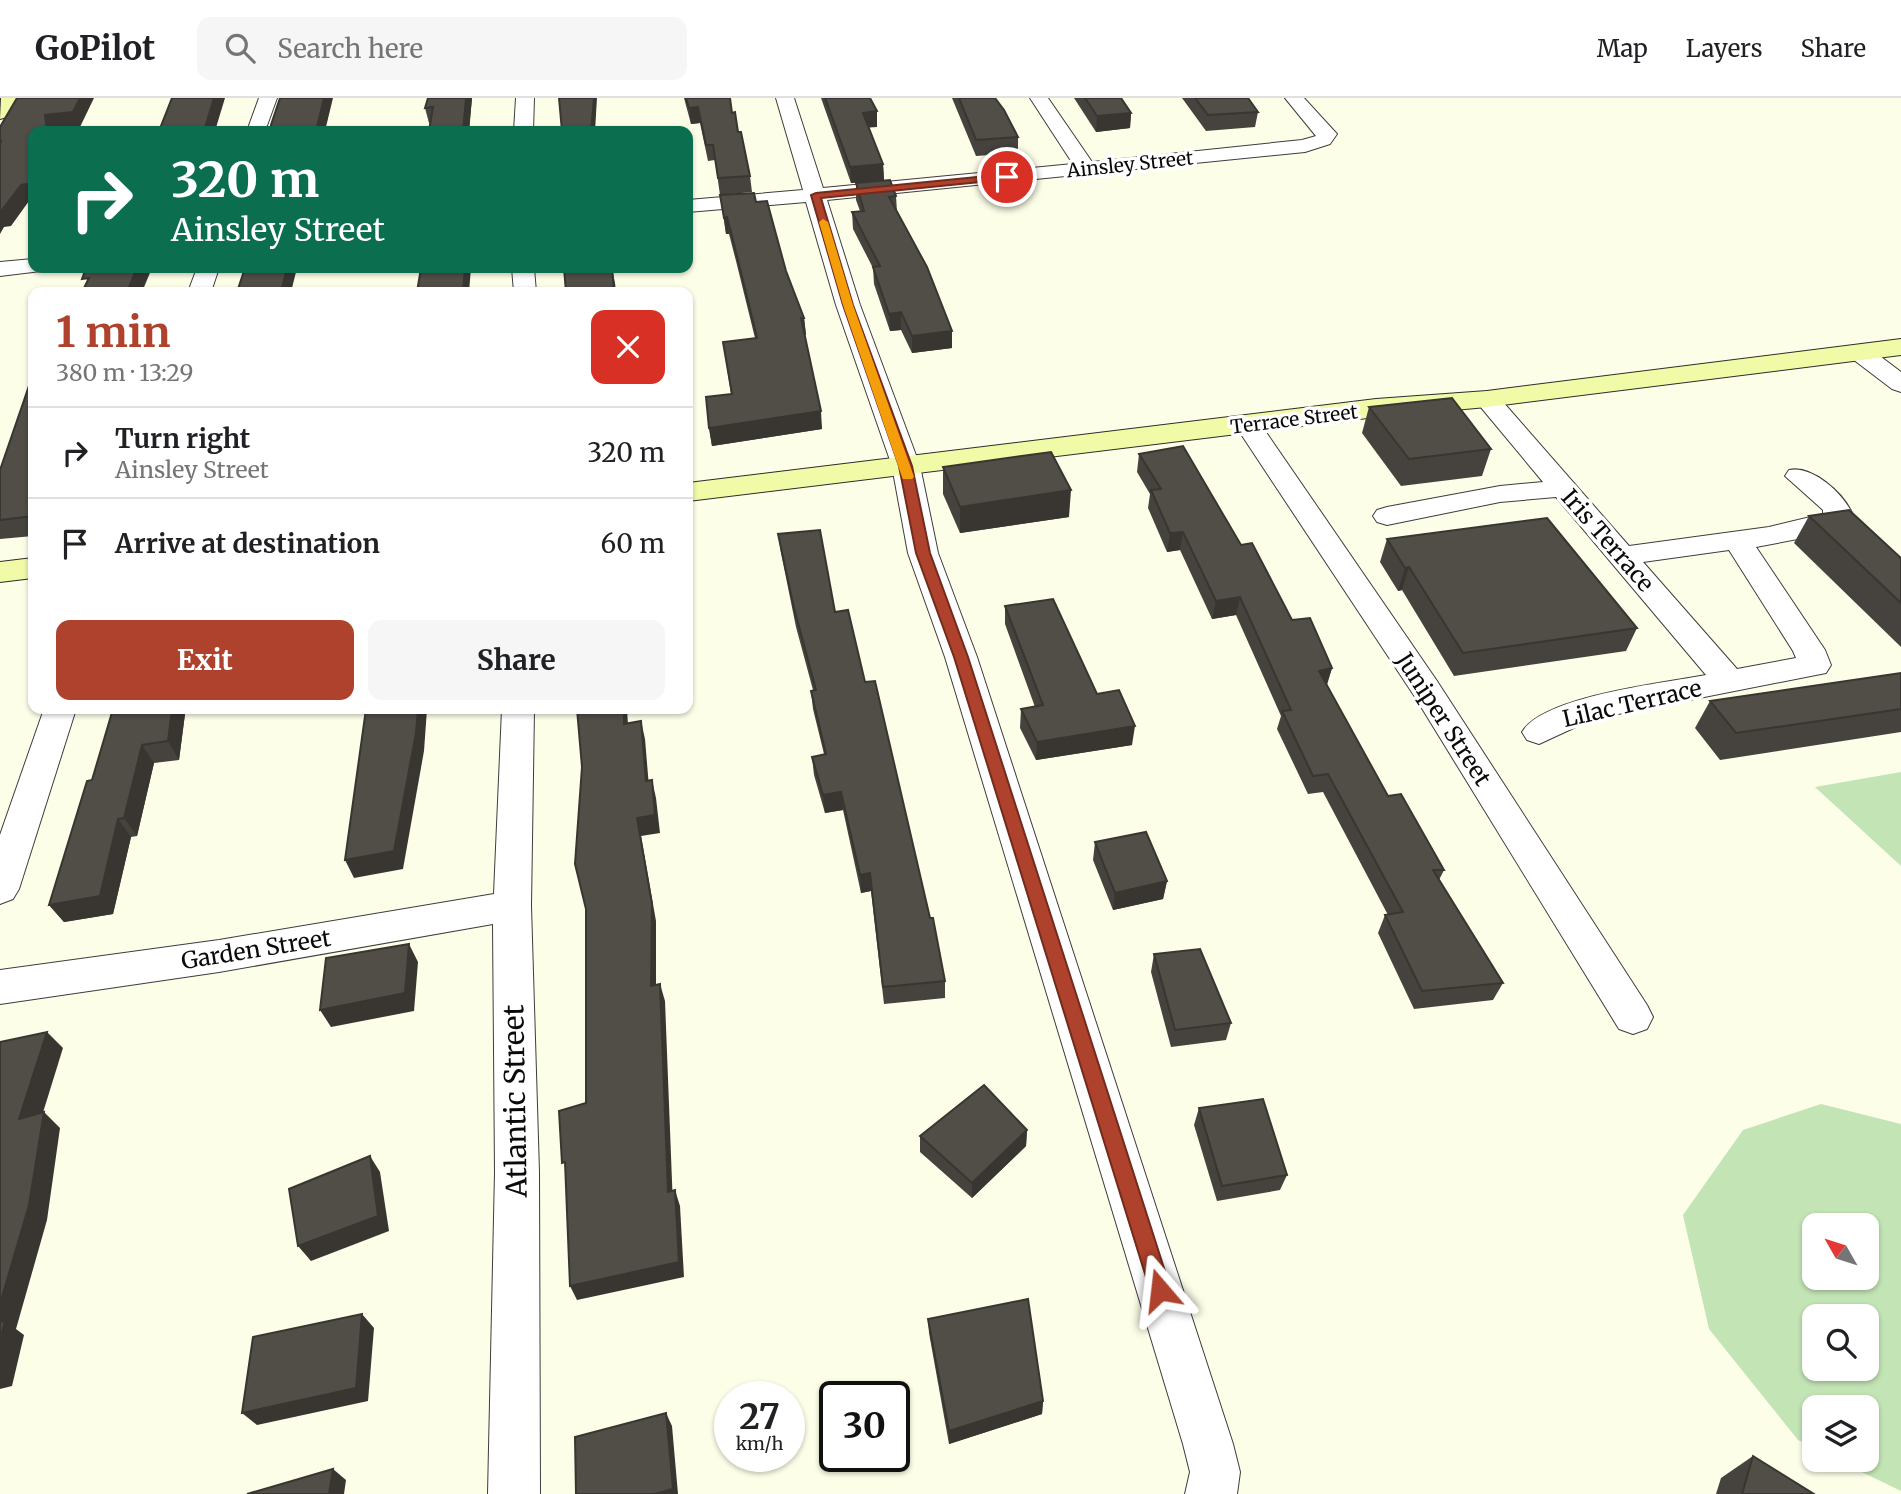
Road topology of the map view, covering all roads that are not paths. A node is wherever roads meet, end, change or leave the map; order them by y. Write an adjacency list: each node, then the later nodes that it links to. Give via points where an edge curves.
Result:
1 (10, 98): 7 (street)
2 (268, 98): 8 (street)
3 (525, 98): 9 (street)
4 (785, 98): 11 (street)
5 (1039, 98): 10 (street)
6 (1294, 98): 10 (street, Ainsley Street, via 1327,134 1320,141)
7 (0, 113)
8 (258, 126)
9 (524, 126)
10 (1086, 169): 11 (street, Ainsley Street)
11 (816, 195): 12 (street, Ainsley Street); 20 (street, via 848,305)
12 (693, 206)
13 (28, 266): 14 (street)
14 (0, 269)
15 (1901, 347): 16 (street, Terrace Street)
16 (1859, 352): 17 (street); 18 (street, Terrace Street)
17 (1901, 384)
18 (1487, 400): 19 (street, Terrace Street, via 1376,408); 22 (street, Iris Terrace)
19 (1248, 425): 20 (street, Terrace Street); 36 (street, Juniper Street, via 1426,689)
20 (906, 466): 23 (street, Terrace Street); 38 (street, via 923,553 961,657 1208,1444 1215,1472)
21 (1799, 476): 25 (street, via 1835,506 1836,519 1824,526)
22 (1562, 488): 24 (street, via 1500,494); 26 (street, Iris Terrace)
23 (693, 491)
24 (1387, 516)
25 (1738, 541): 26 (street); 29 (street, Lilac Terrace, via 1815,666)
26 (1622, 556): 29 (street, Iris Terrace)
27 (28, 569): 28 (street)
28 (0, 572)
29 (1729, 681): 32 (street, Lilac Terrace, via 1587,709)
30 (58, 714): 33 (street)
31 (519, 714): 34 (street, Atlantic Street)
32 (1539, 732)
33 (0, 889)
34 (512, 906): 35 (street, Garden Street, via 219,956); 37 (street, Atlantic Street)
35 (0, 987)
36 (1633, 1017)
37 (514, 1494)
38 (1211, 1494)

